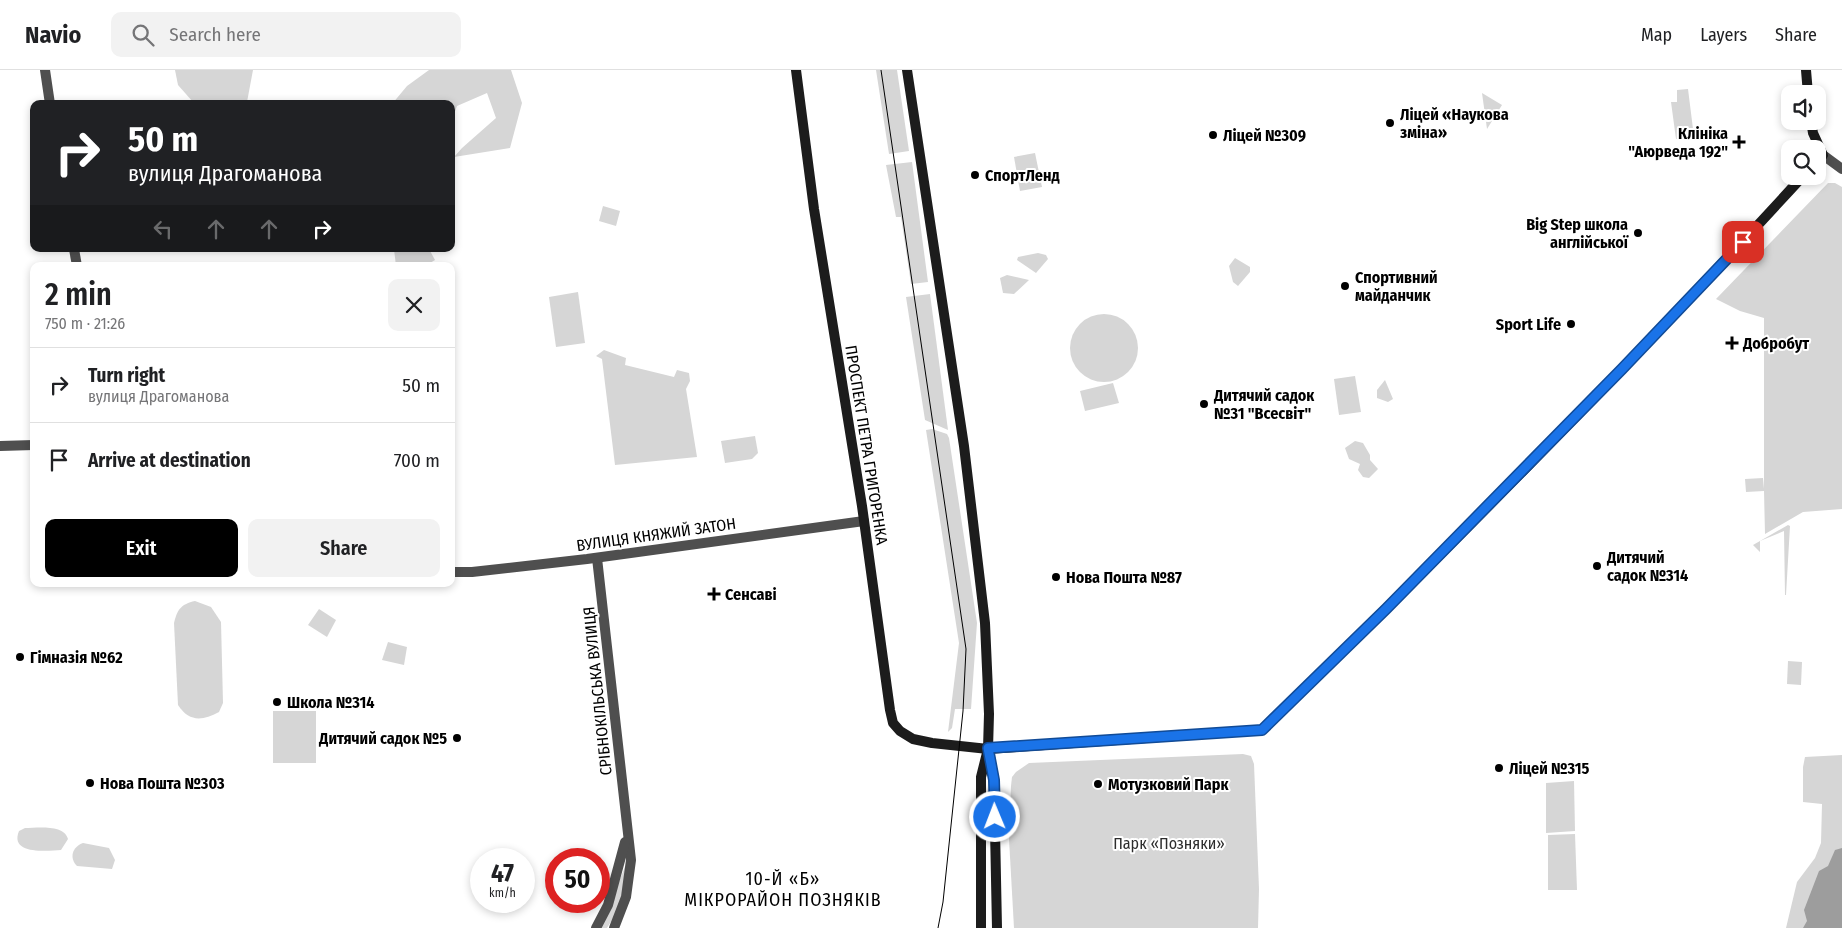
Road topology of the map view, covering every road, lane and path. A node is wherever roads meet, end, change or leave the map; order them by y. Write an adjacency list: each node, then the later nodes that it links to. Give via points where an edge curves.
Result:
1 (45, 70): 6 (street)
2 (796, 70): 12 (main road, ПРОСПЕКТ ПЕТРА ГРИГОРЕНКА, via 814,209)
3 (907, 70): 15 (main road, via 972,515 986,637)
4 (1806, 70): 5 (main road)
5 (1807, 85)
6 (49, 100)
7 (1826, 161): 8 (street)
8 (1842, 169)
9 (1795, 185): 15 (main road, ПРОСПЕКТ ПЕТРА ГРИГОРЕНКА, via 1620,372 1262,730)
10 (30, 445): 11 (street)
11 (0, 446)
12 (864, 521): 13 (street, ВУЛИЦЯ КНЯЖИЙ ЗАТОН); 15 (main road, ПРОСПЕКТ ПЕТРА ГРИГОРЕНКА, via 893,723 913,739)
13 (598, 558): 14 (street, ВУЛИЦЯ КНЯЖИЙ ЗАТОН); 16 (street, СРІБНОКІЛЬСЬКА ВУЛИЦЯ)
14 (455, 572)
15 (988, 748): 19 (main road, via 981,777); 20 (main road, via 994,780)
16 (626, 821): 17 (street, СРІБНОКІЛЬСЬКА ВУЛИЦЯ, via 624,852 608,904); 18 (street, СРІБНОКІЛЬСЬКА ВУЛИЦЯ, via 631,869 626,897)
17 (596, 928)
18 (614, 928)
19 (981, 928)
20 (997, 928)

